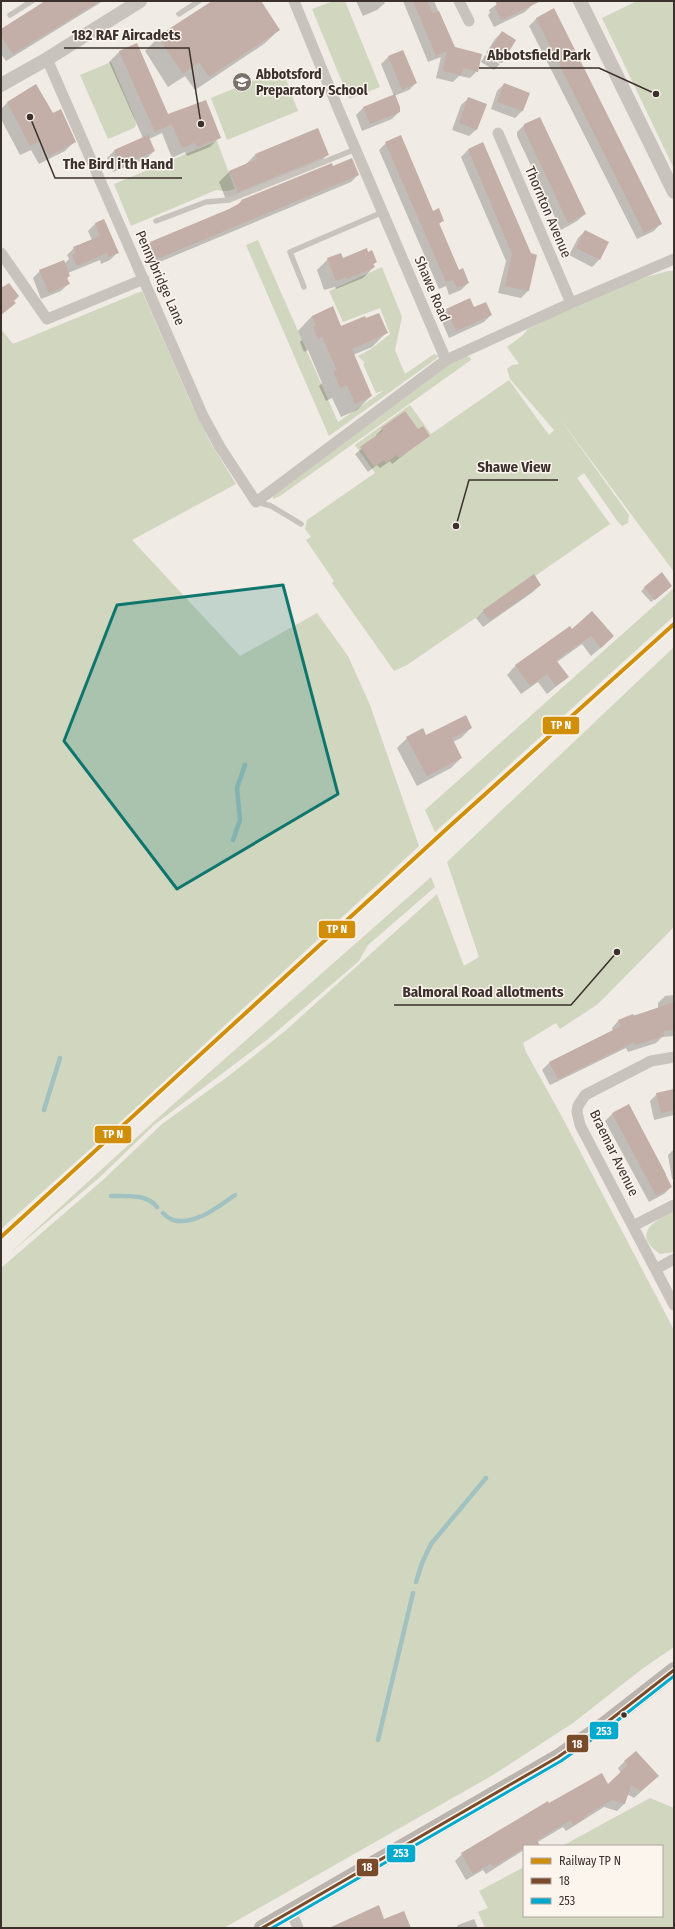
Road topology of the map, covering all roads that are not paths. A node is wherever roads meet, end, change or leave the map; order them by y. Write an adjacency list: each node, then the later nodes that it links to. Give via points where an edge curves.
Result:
1 (32, 1): 8 (lane)
2 (199, 1): 7 (lane)
3 (294, 1): 13 (street, Shawe Road)
4 (459, 1): 9 (street)
5 (580, 1): 14 (street)
6 (133, 3): 10 (street)
7 (179, 14)
8 (10, 15)
9 (469, 21)
10 (47, 59): 11 (street); 19 (street, Pennybridge Lane)
11 (1, 85)
12 (498, 133): 21 (street, Thornton Avenue)
13 (356, 149): 15 (street, Shawe Road); 16 (lane, via 229,200 206,202)
14 (674, 192)
15 (383, 212): 20 (lane, via 290,252); 22 (street, Shawe Road)
16 (156, 221)
17 (1, 253): 19 (street, via 46,319)
18 (674, 259): 21 (street)
19 (144, 279): 23 (street, Pennybridge Lane, via 212,432)
20 (304, 287)
21 (571, 303): 22 (street)
22 (446, 360): 23 (street)
23 (256, 502): 24 (lane, via 271,506)
24 (301, 524)
25 (674, 1058): 27 (street, Braemar Avenue, via 657,1059 644,1064 591,1091 578,1106 580,1125)
26 (674, 1205): 27 (street)
27 (633, 1226): 29 (street, Braemar Avenue)
28 (674, 1259): 29 (street)
29 (656, 1269): 30 (street, Braemar Avenue)
30 (674, 1305)
31 (674, 1670): 32 (main road, via 558,1757)
32 (291, 1911): 33 (main road); 34 (street)
33 (262, 1928)
34 (298, 1928)

